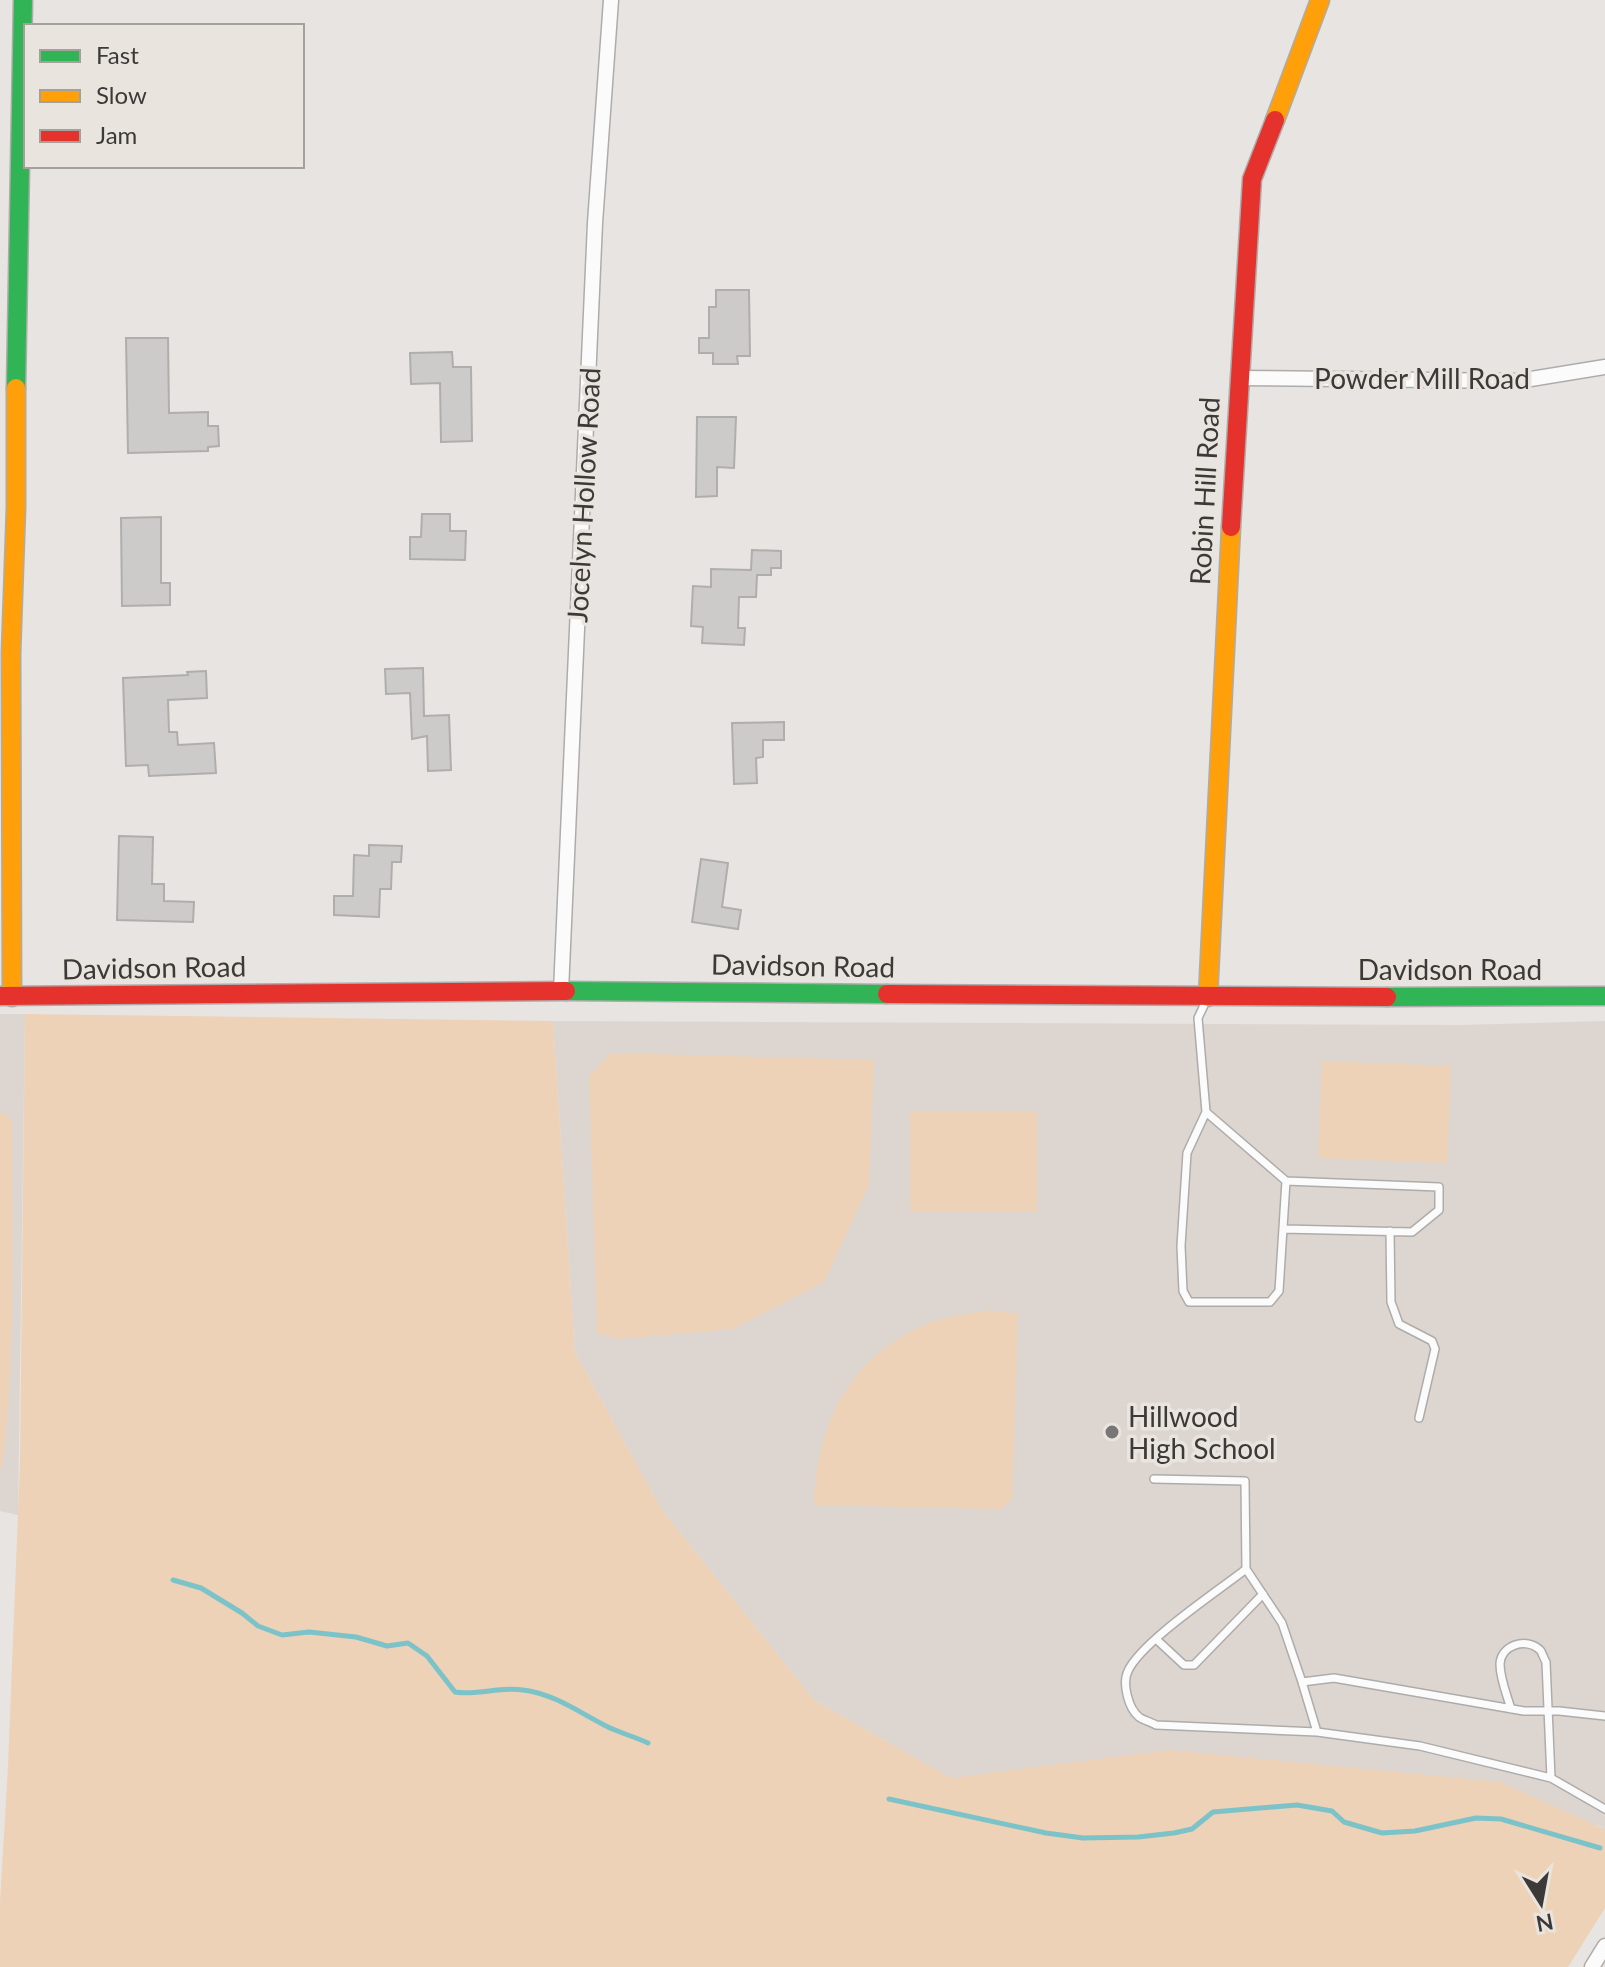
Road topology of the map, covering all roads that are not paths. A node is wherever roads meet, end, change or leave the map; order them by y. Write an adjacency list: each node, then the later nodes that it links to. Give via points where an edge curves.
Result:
1 (23, 0): 6 (street)
2 (611, 0): 7 (street, Jocelyn Hollow Road, via 595,223)
3 (1320, 0): 5 (street, Robin Hill Road, via 1252,179)
4 (1605, 367): 5 (street, Powder Mill Road, via 1519,381)
5 (1238, 378): 10 (street, Robin Hill Road)
6 (8, 508): 8 (street)
7 (561, 991): 8 (street, Davidson Road); 10 (street, Davidson Road)
8 (6, 996)
9 (1605, 996): 10 (street, Davidson Road)
10 (1208, 997): 11 (lane, via 1198,1018)
11 (1206, 1112): 12 (lane); 13 (lane, via 1187,1153 1181,1246 1183,1291 1189,1302 1270,1302 1279,1291)
12 (1286, 1181): 13 (lane); 14 (lane, via 1439,1187 1439,1210 1412,1232)
13 (1283, 1229): 14 (lane)
14 (1390, 1231): 15 (lane, via 1391,1302 1399,1324 1432,1341 1435,1349)
15 (1419, 1418)
16 (1154, 1479): 17 (lane, via 1245,1481)
17 (1246, 1569): 18 (lane); 19 (lane)
18 (1263, 1594): 19 (lane, via 1194,1665 1184,1665); 20 (lane, via 1282,1623)
19 (1156, 1639): 24 (lane, via 1127,1672 1125,1684 1139,1717 1156,1725)
20 (1302, 1682): 21 (lane, via 1334,1678); 24 (lane)
21 (1511, 1709): 22 (lane); 22 (lane, via 1500,1662 1517,1643 1540,1650 1546,1662)
22 (1549, 1711): 23 (lane); 25 (lane)
23 (1605, 1716)
24 (1317, 1732): 25 (lane, via 1420,1746)
25 (1551, 1778): 26 (lane)
26 (1605, 1809)
27 (1605, 1946): 28 (street)
28 (1592, 1967)

